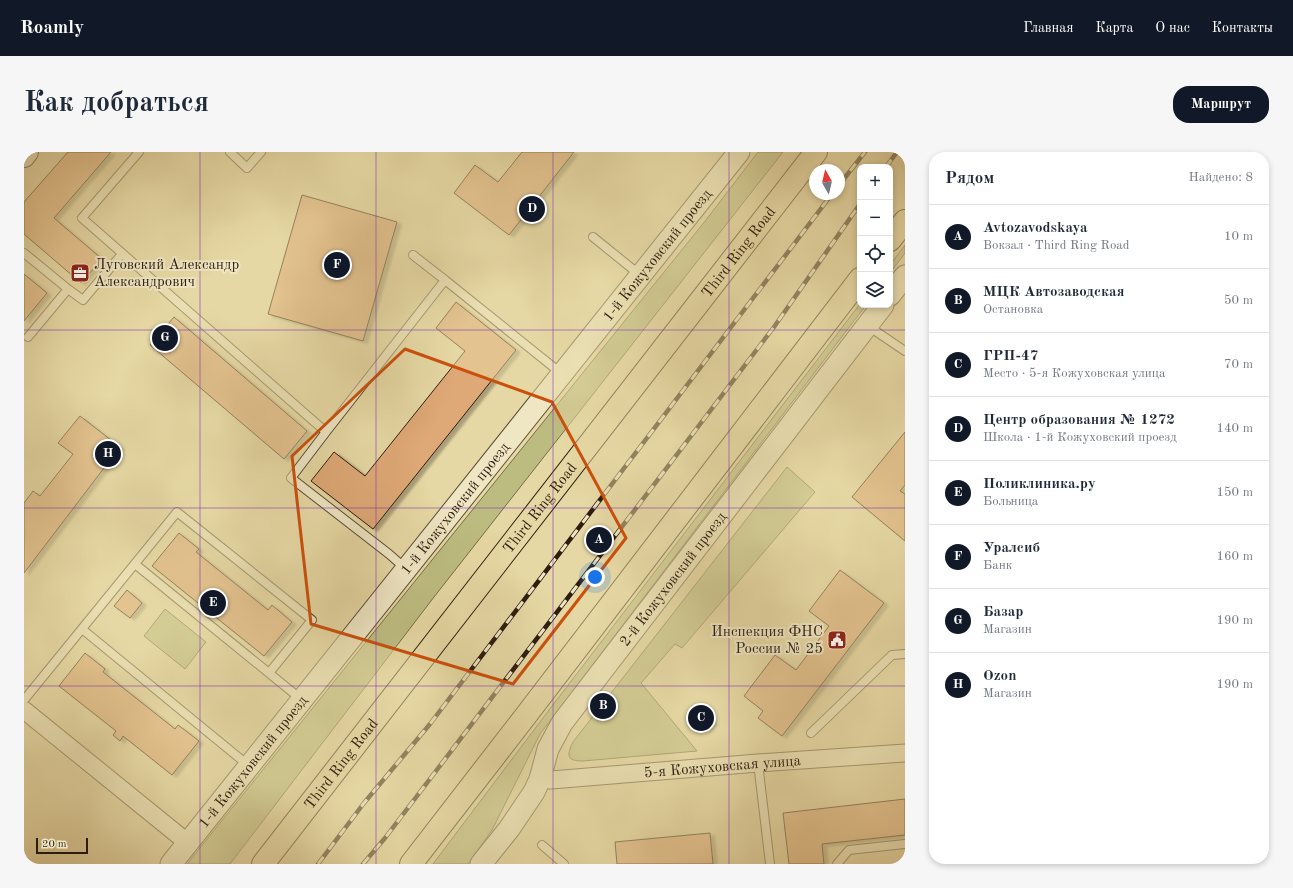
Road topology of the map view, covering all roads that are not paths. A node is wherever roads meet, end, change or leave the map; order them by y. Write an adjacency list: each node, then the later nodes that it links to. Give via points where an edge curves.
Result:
1 (27, 152): 7 (main road)
2 (139, 152): 12 (lane, via 82,218)
3 (230, 152): 4 (lane, via 247,168)
4 (261, 152)
5 (739, 152): 14 (street, 1-й Кожуховский проезд)
6 (816, 152): 43 (main road, Third Ring Road)
7 (24, 156)
8 (905, 221): 9 (main road)
9 (893, 236)
10 (593, 237): 14 (lane)
11 (24, 253): 18 (lane)
12 (122, 254): 18 (lane, via 83,300); 25 (lane)
13 (413, 255): 16 (lane)
14 (640, 276): 24 (street, 1-й Кожуховский проезд)
15 (905, 276): 19 (street)
16 (445, 280): 24 (lane); 25 (lane)
17 (857, 283): 44 (main road)
18 (68, 289): 22 (lane)
19 (893, 291)
20 (880, 308): 21 (street, 2-й Кожуховский проезд)
21 (867, 325): 23 (lane); 38 (street, 2-й Кожуховский проезд, via 562,723 548,749)
22 (28, 337)
23 (905, 351)
24 (562, 374): 27 (street, 1-й Кожуховский проезд)
25 (326, 432): 27 (lane, via 291,478)
26 (134, 564): 28 (lane); 30 (lane); 30 (lane, via 177,512 312,620)
27 (406, 569): 32 (street, 1-й Кожуховский проезд)
28 (82, 629): 31 (lane); 37 (lane)
29 (905, 654): 34 (lane, via 892,655)
30 (269, 673): 32 (lane)
31 (24, 700)
32 (302, 700): 37 (street, 1-й Кожуховский проезд)
33 (24, 710): 39 (street)
34 (811, 732)
35 (905, 753): 36 (street, 5-я Кожуховская улица)
36 (758, 763): 38 (street, 5-я Кожуховская улица); 47 (lane)
37 (249, 766): 39 (street, 1-й Кожуховский проезд)
38 (540, 779): 45 (street, 2-й Кожуховский проезд, via 509,829)
39 (188, 843): 42 (street, 1-й Кожуховский проезд)
40 (905, 844): 48 (lane, via 849,850)
41 (542, 845): 46 (lane)
42 (171, 864)
43 (263, 864)
44 (411, 864)
45 (482, 864)
46 (564, 864)
47 (770, 864)
48 (837, 864)

